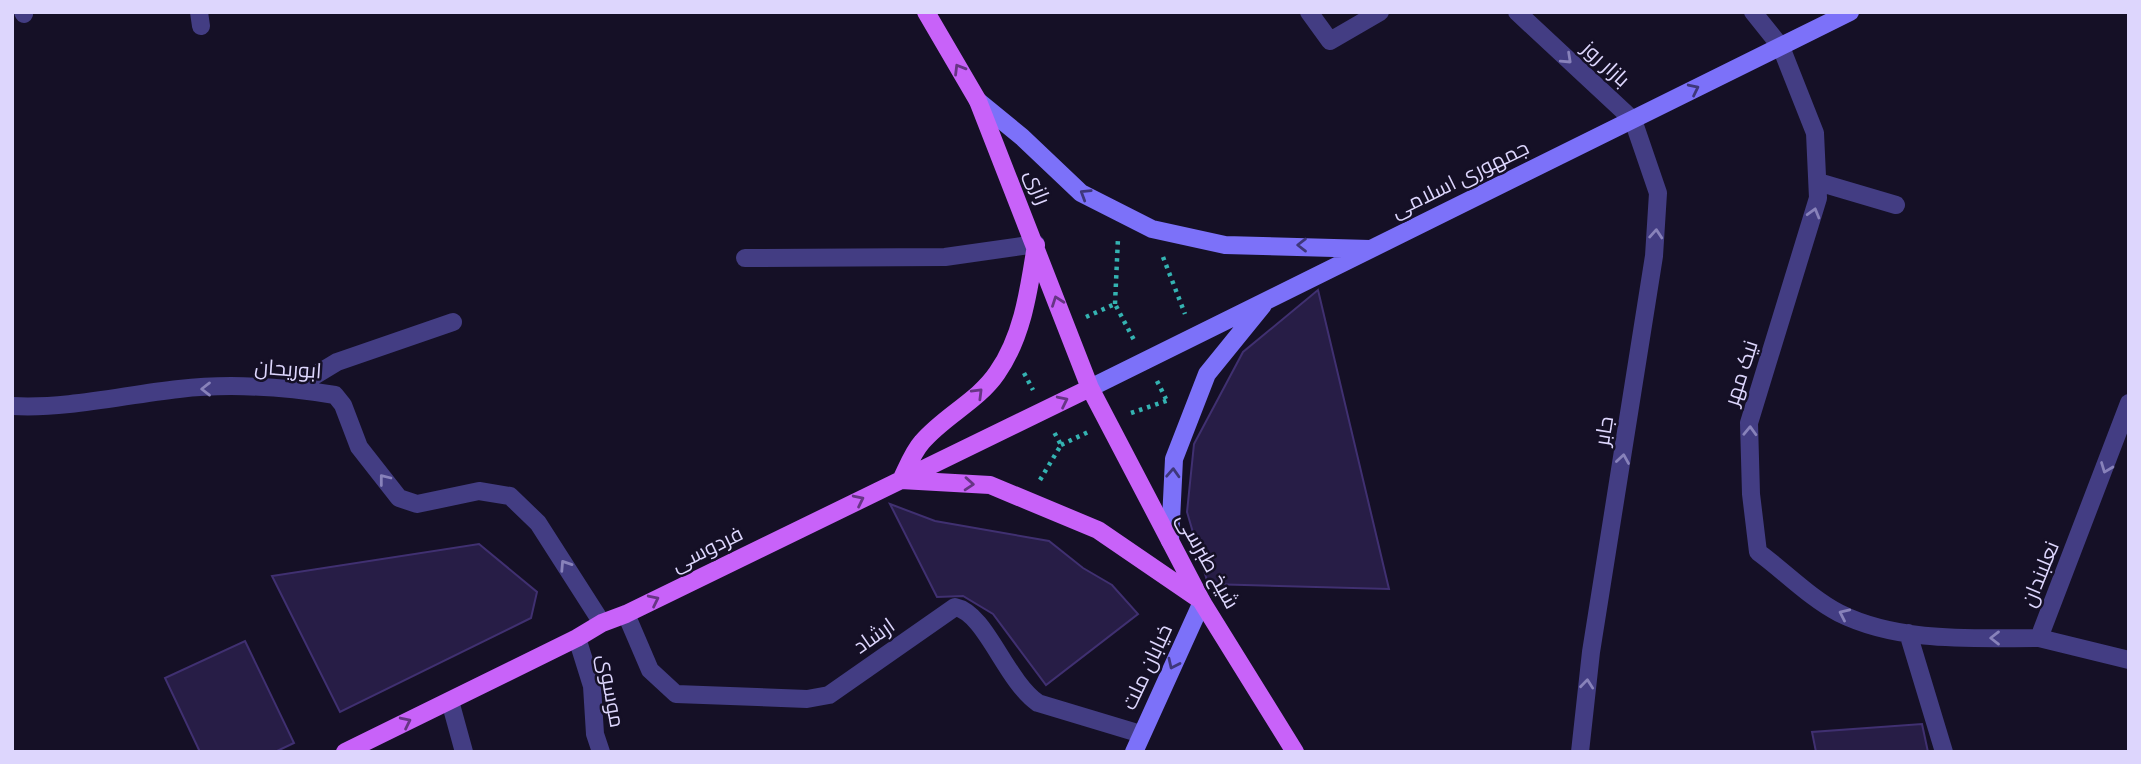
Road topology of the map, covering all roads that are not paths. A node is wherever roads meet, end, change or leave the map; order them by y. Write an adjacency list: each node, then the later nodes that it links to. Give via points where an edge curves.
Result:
1 (926, 12): 8 (main road, رازی, one-way to 1)
2 (1309, 12): 3 (street, via 1330,41)
3 (1380, 12)
4 (1517, 12): 9 (street, بازار روز, one-way to 9)
5 (1753, 12): 7 (street, نیک مهر)
6 (1850, 12): 7 (main road, جمهوری اسلامی)
7 (1781, 47): 9 (main road, جمهوری اسلامی, one-way to 7); 10 (street, نیک مهر, via 1815,133)
8 (978, 101): 12 (main road, رازی); 13 (main road, one-way to 8, via 1225,245 1152,229 1081,193)
9 (1633, 120): 13 (main road, جمهوری اسلامی); 37 (street, جابر, one-way to 9, via 1591,652 1654,256 1658,193)
10 (1818, 182): 11 (street); 26 (street, نیک مهر, one-way to 10, via 1887,631 1838,612 1758,552 1749,423 1818,198)
11 (1896, 205)
12 (1036, 244): 14 (street, via 945,257); 18 (main road, رازی, one-way to 12); 21 (main road, one-way to 12, via 921,442 997,374 1016,337 1027,301)
13 (1370, 249): 15 (main road, جمهوری اسلامی)
14 (745, 258)
15 (1266, 301): 18 (main road, جمهوری اسلامی); 22 (main road, one-way to 15, via 1174,459 1207,374)
16 (453, 322): 17 (street, via 337,362)
17 (295, 388): 20 (street, ابوریحان, one-way to 20, via 181,389 89,404); 25 (street, ابوریحان, one-way to 17, via 538,523 510,496 479,491 417,504 399,498 359,447 335,395)
18 (1090, 388): 21 (main road, فردوسی, one-way to 18); 22 (main road, شیخ طبرسی)
19 (2129, 403): 28 (street, نعلبندان, one-way to 28)
20 (12, 406)
21 (901, 480): 23 (main road, one-way to 23, via 990,485 1098,530); 24 (main road, فردوسی, one-way to 21)
22 (1170, 541): 23 (main road, شیخ طبرسی)
23 (1202, 602): 31 (main road, خیابان ملت, one-way to 31); 36 (main road, شیخ طبرسی)
24 (626, 614): 25 (main road, فردوسی); 31 (street, ارشاد, via 650,670 676,694 807,699 828,695 955,607 976,619 1013,680 1032,699)
25 (602, 623): 27 (main road, فردوسی)
26 (1908, 633): 28 (street, نعلبندان, one-way to 26); 38 (street)
27 (577, 638): 30 (main road, فردوسی); 34 (street, موسوی, via 592,686 595,734)
28 (2039, 638): 29 (street)
29 (2129, 660)
30 (450, 701): 32 (main road, فردوسی, one-way to 30); 33 (street)
31 (1141, 734): 35 (main road, خیابان ملت)
32 (345, 752)
33 (464, 752)
34 (601, 752)
35 (1134, 752)
36 (1295, 752)
37 (1580, 752)
38 (1944, 752)

